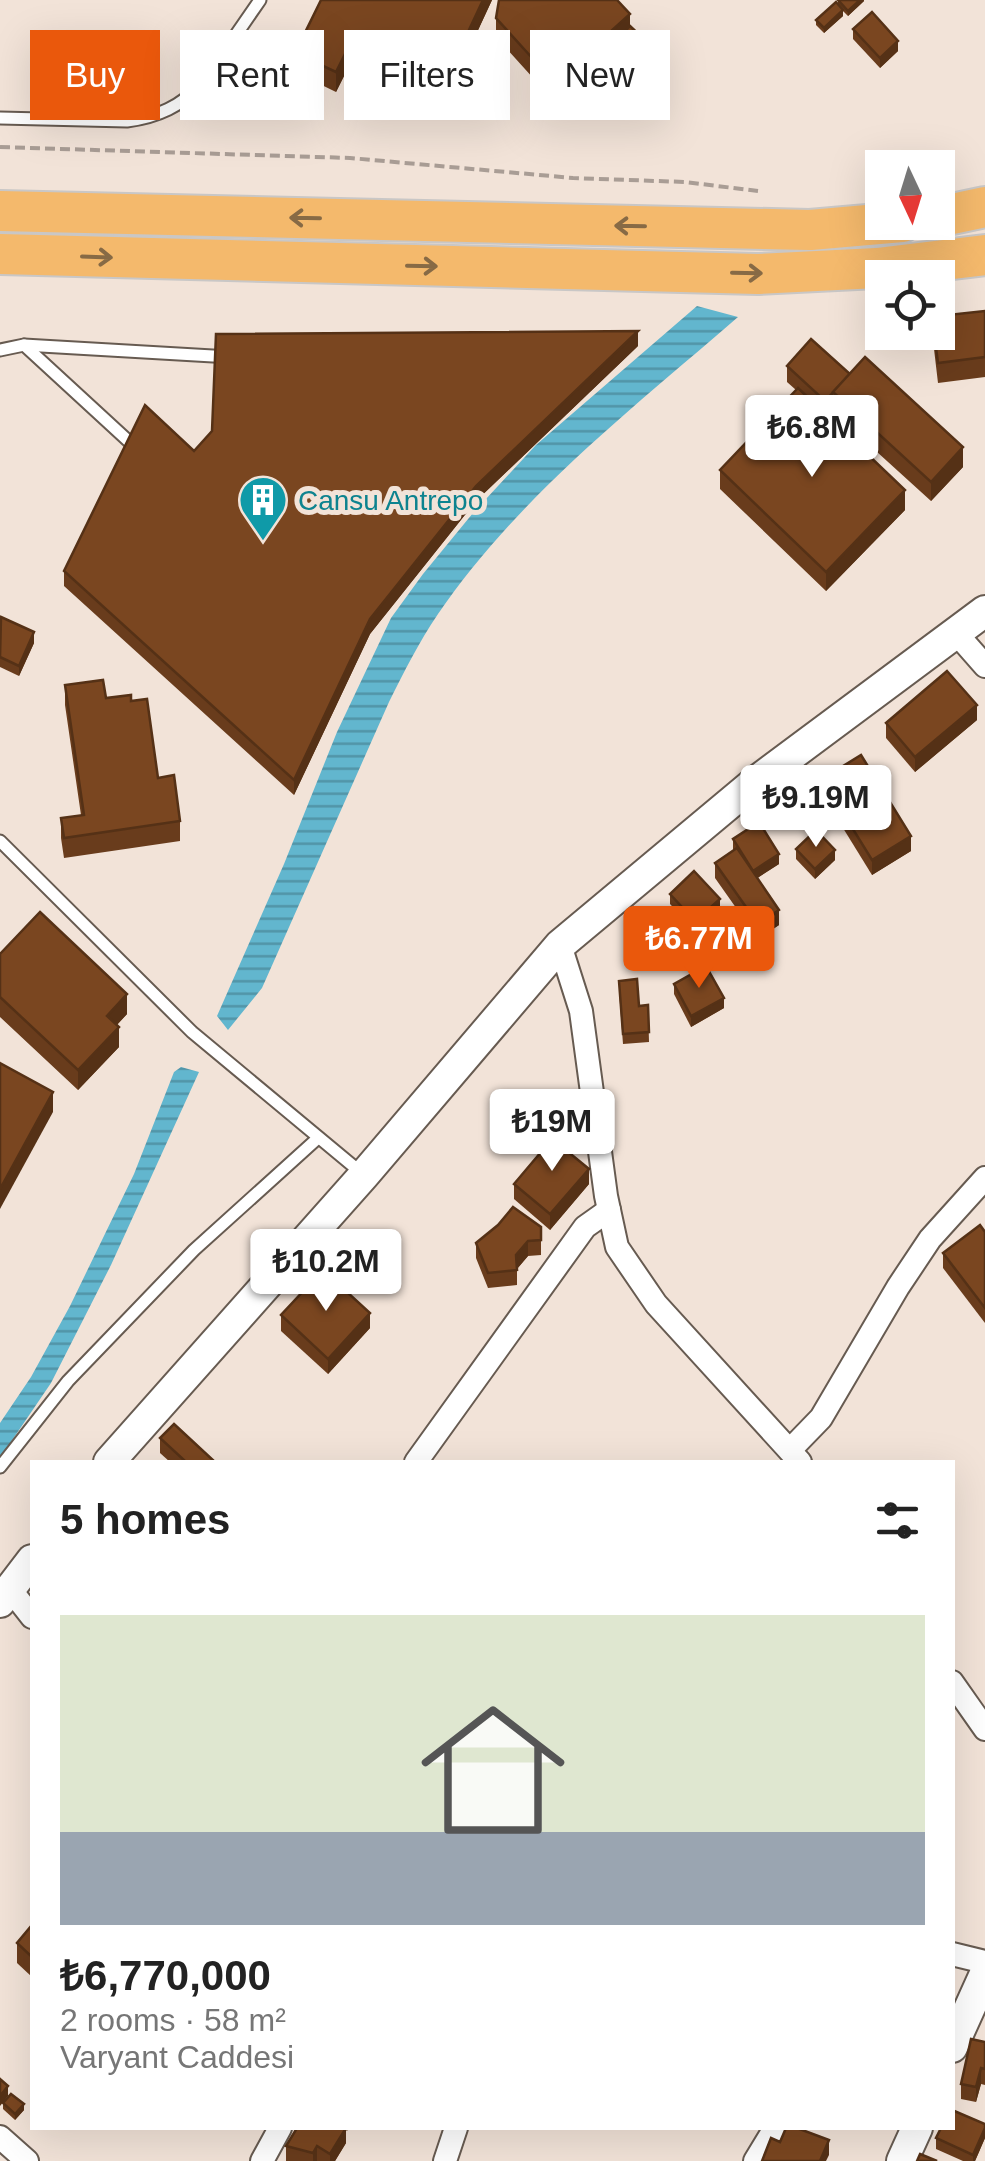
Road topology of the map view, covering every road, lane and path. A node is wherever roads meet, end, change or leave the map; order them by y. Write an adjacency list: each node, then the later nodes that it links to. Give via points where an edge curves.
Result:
1 (260, 0): 2 (lane, via 202,84 170,110 128,120)
2 (0, 118)
3 (0, 146): 4 (path, via 350,158)
4 (758, 191)
5 (985, 207): 7 (highway)
6 (0, 211): 8 (highway, one-way to 6, via 810,230)
7 (955, 213)
8 (865, 225)
9 (0, 254): 10 (highway, one-way to 10, via 758,274)
10 (985, 254)
11 (24, 345): 12 (lane); 13 (lane); 14 (lane)
12 (0, 350)
13 (241, 358)
14 (145, 457)
15 (985, 611): 16 (street)
16 (956, 633): 17 (street); 19 (street, via 754,782)
17 (985, 666)
18 (0, 841): 20 (lane, via 192,1032)
19 (560, 945): 21 (street); 23 (street, via 581,1011)
20 (318, 1138): 21 (lane); 27 (lane, via 194,1250 68,1381)
21 (364, 1175): 25 (street)
22 (985, 1178): 24 (street, via 930,1239 821,1418)
23 (609, 1210): 24 (street, via 618,1247 656,1304); 26 (street, via 585,1228)
24 (792, 1452)
25 (111, 1460)
26 (417, 1460)
27 (0, 1468)
28 (30, 1563): 29 (street)
29 (5, 1596): 30 (street)
30 (30, 1615)
31 (955, 1693): 32 (street)
32 (985, 1730)
33 (955, 1955): 34 (street)
34 (985, 1962)
35 (985, 1974): 36 (street)
36 (955, 2040)
37 (279, 2130): 42 (street)
38 (455, 2130): 43 (street)
39 (916, 2130): 44 (street)
40 (0, 2137): 41 (street)
41 (27, 2161)
42 (262, 2161)
43 (445, 2161)
44 (902, 2161)

